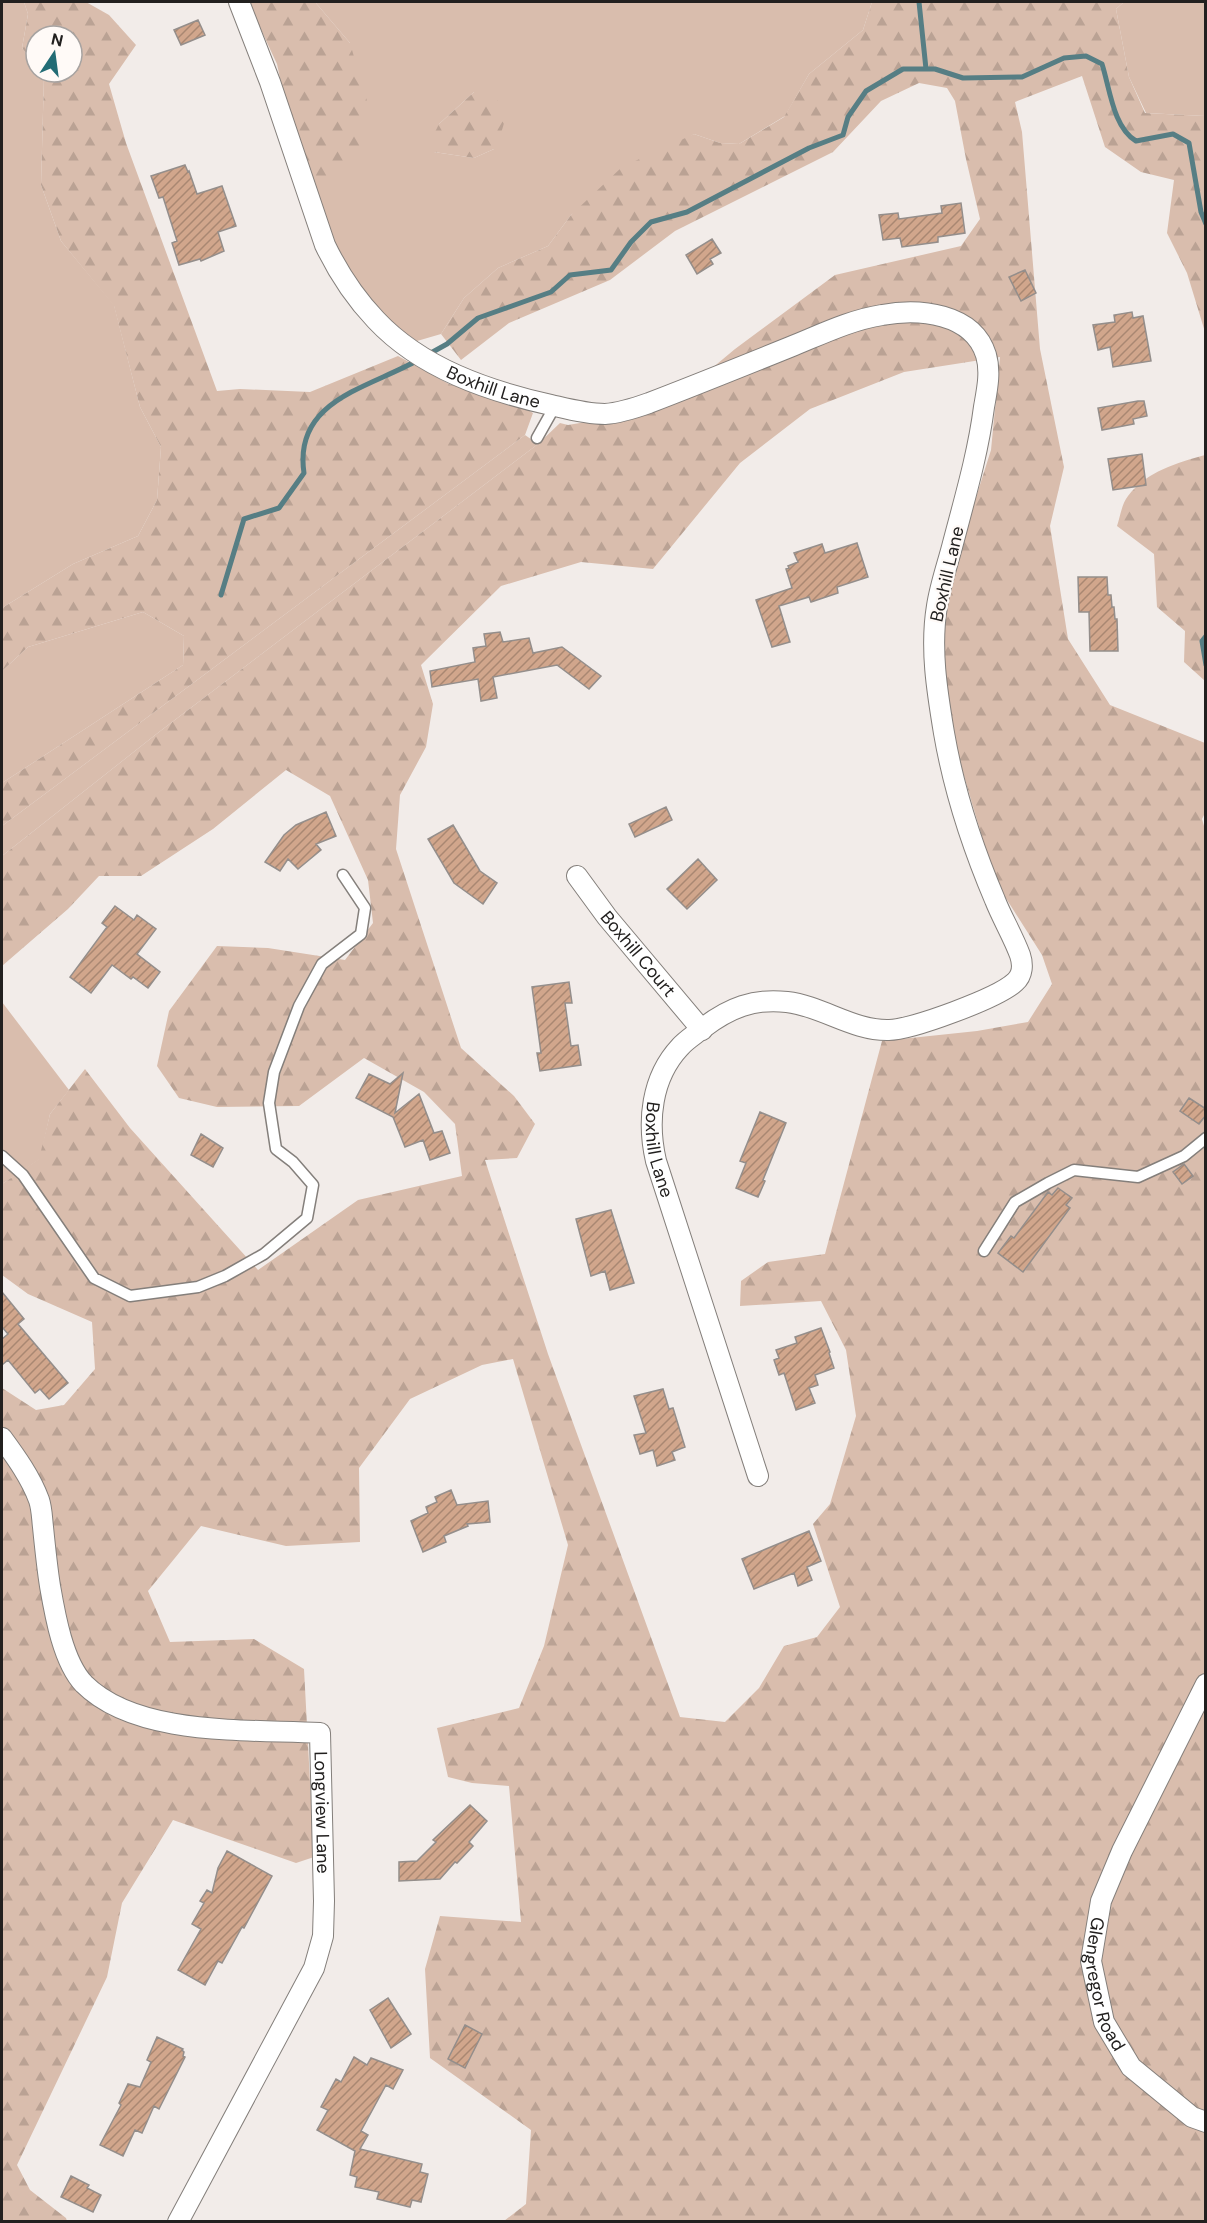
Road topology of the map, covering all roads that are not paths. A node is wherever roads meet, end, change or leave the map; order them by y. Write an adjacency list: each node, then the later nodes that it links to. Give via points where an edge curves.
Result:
1 (239, 2): 2 (street, Boxhill Lane, via 325,244 336,268 362,305 377,322 434,363 493,390)
2 (555, 406): 3 (lane); 6 (street, Boxhill Lane, via 581,412 620,412 843,326 898,312 929,314 961,323 985,352 988,378 982,422 937,603 933,641 937,688 955,787 994,899 1021,957 1020,975 1014,983 978,1003 905,1029 877,1030 789,1002 769,1002 744,1005 722,1014)
3 (537, 438)
4 (343, 874): 8 (lane, via 365,908 362,934 322,964 299,1006 274,1072 269,1103 276,1149 313,1185 308,1218 264,1254 225,1276 198,1287 130,1296 94,1278 23,1175)
5 (577, 876): 6 (street, Boxhill Court)
6 (702, 1029): 11 (street, Boxhill Lane, via 680,1048 661,1077 651,1113 651,1142)
7 (1206, 1138): 9 (lane, via 1184,1155 1138,1178 1074,1170 1048,1183 1015,1202)
8 (2, 1156)
9 (984, 1251)
10 (2, 1438): 14 (street, Longview Lane, via 39,1501 63,1641 68,1658 84,1683 122,1709 172,1724 320,1732 324,1901 321,1947 314,1968)
11 (758, 1476)
12 (1206, 1684): 13 (street, Glengregor Road, via 1122,1851 1101,1902 1091,1961 1104,2022 1131,2067 1192,2117)
13 (1206, 2122)
14 (178, 2222)

